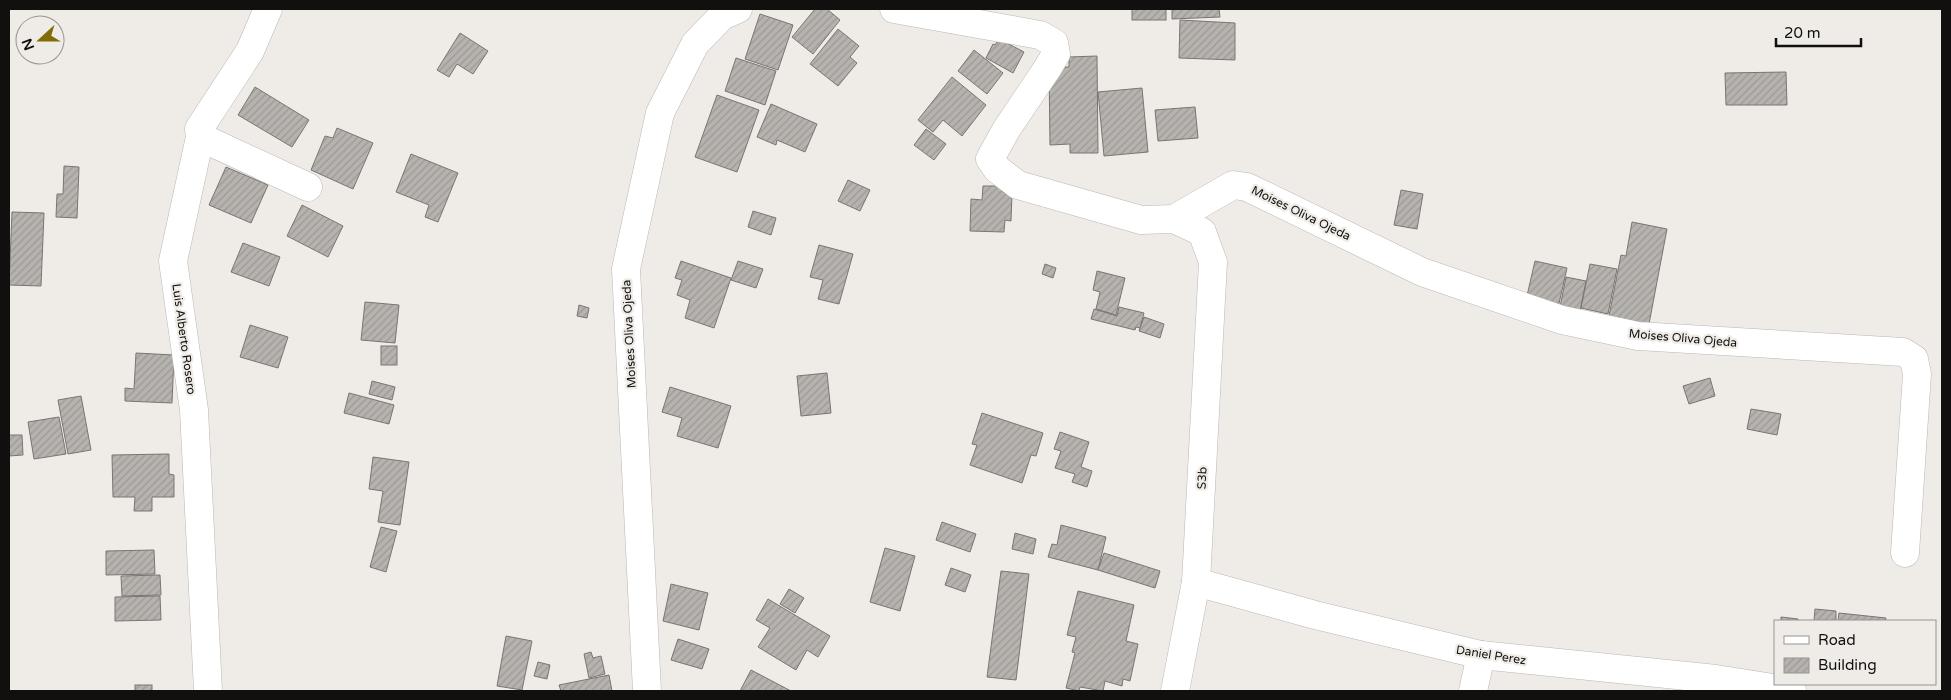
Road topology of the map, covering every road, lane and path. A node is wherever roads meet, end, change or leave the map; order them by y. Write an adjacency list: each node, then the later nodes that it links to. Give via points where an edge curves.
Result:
1 (268, 9): 4 (street, Luis Alberto Rosero, via 250,51 199,129)
2 (738, 9): 12 (street, Moises Oliva Ojeda, via 722,16 695,44 660,113 626,269)
3 (894, 9): 6 (street, Moises Oliva Ojeda, via 1040,35 1054,43 1056,54 990,159 997,169 1018,185 1141,220)
4 (200, 137): 5 (street); 11 (street, Luis Alberto Rosero, via 173,261 194,410)
5 (308, 187)
6 (1174, 219): 7 (street, Moises Oliva Ojeda, via 1202,232); 8 (street, Moises Oliva Ojeda, via 1233,185 1247,187 1422,272 1562,320 1638,336 1903,352 1914,359 1917,374)
7 (1213, 262): 9 (street, S3b)
8 (1905, 553)
9 (1196, 582): 10 (street, Daniel Perez); 13 (street, S3b)
10 (1481, 656): 14 (street); 15 (street, Daniel Perez, via 1716,679)
11 (208, 691)
12 (647, 691)
13 (1175, 691)
14 (1473, 691)
15 (1792, 691)

